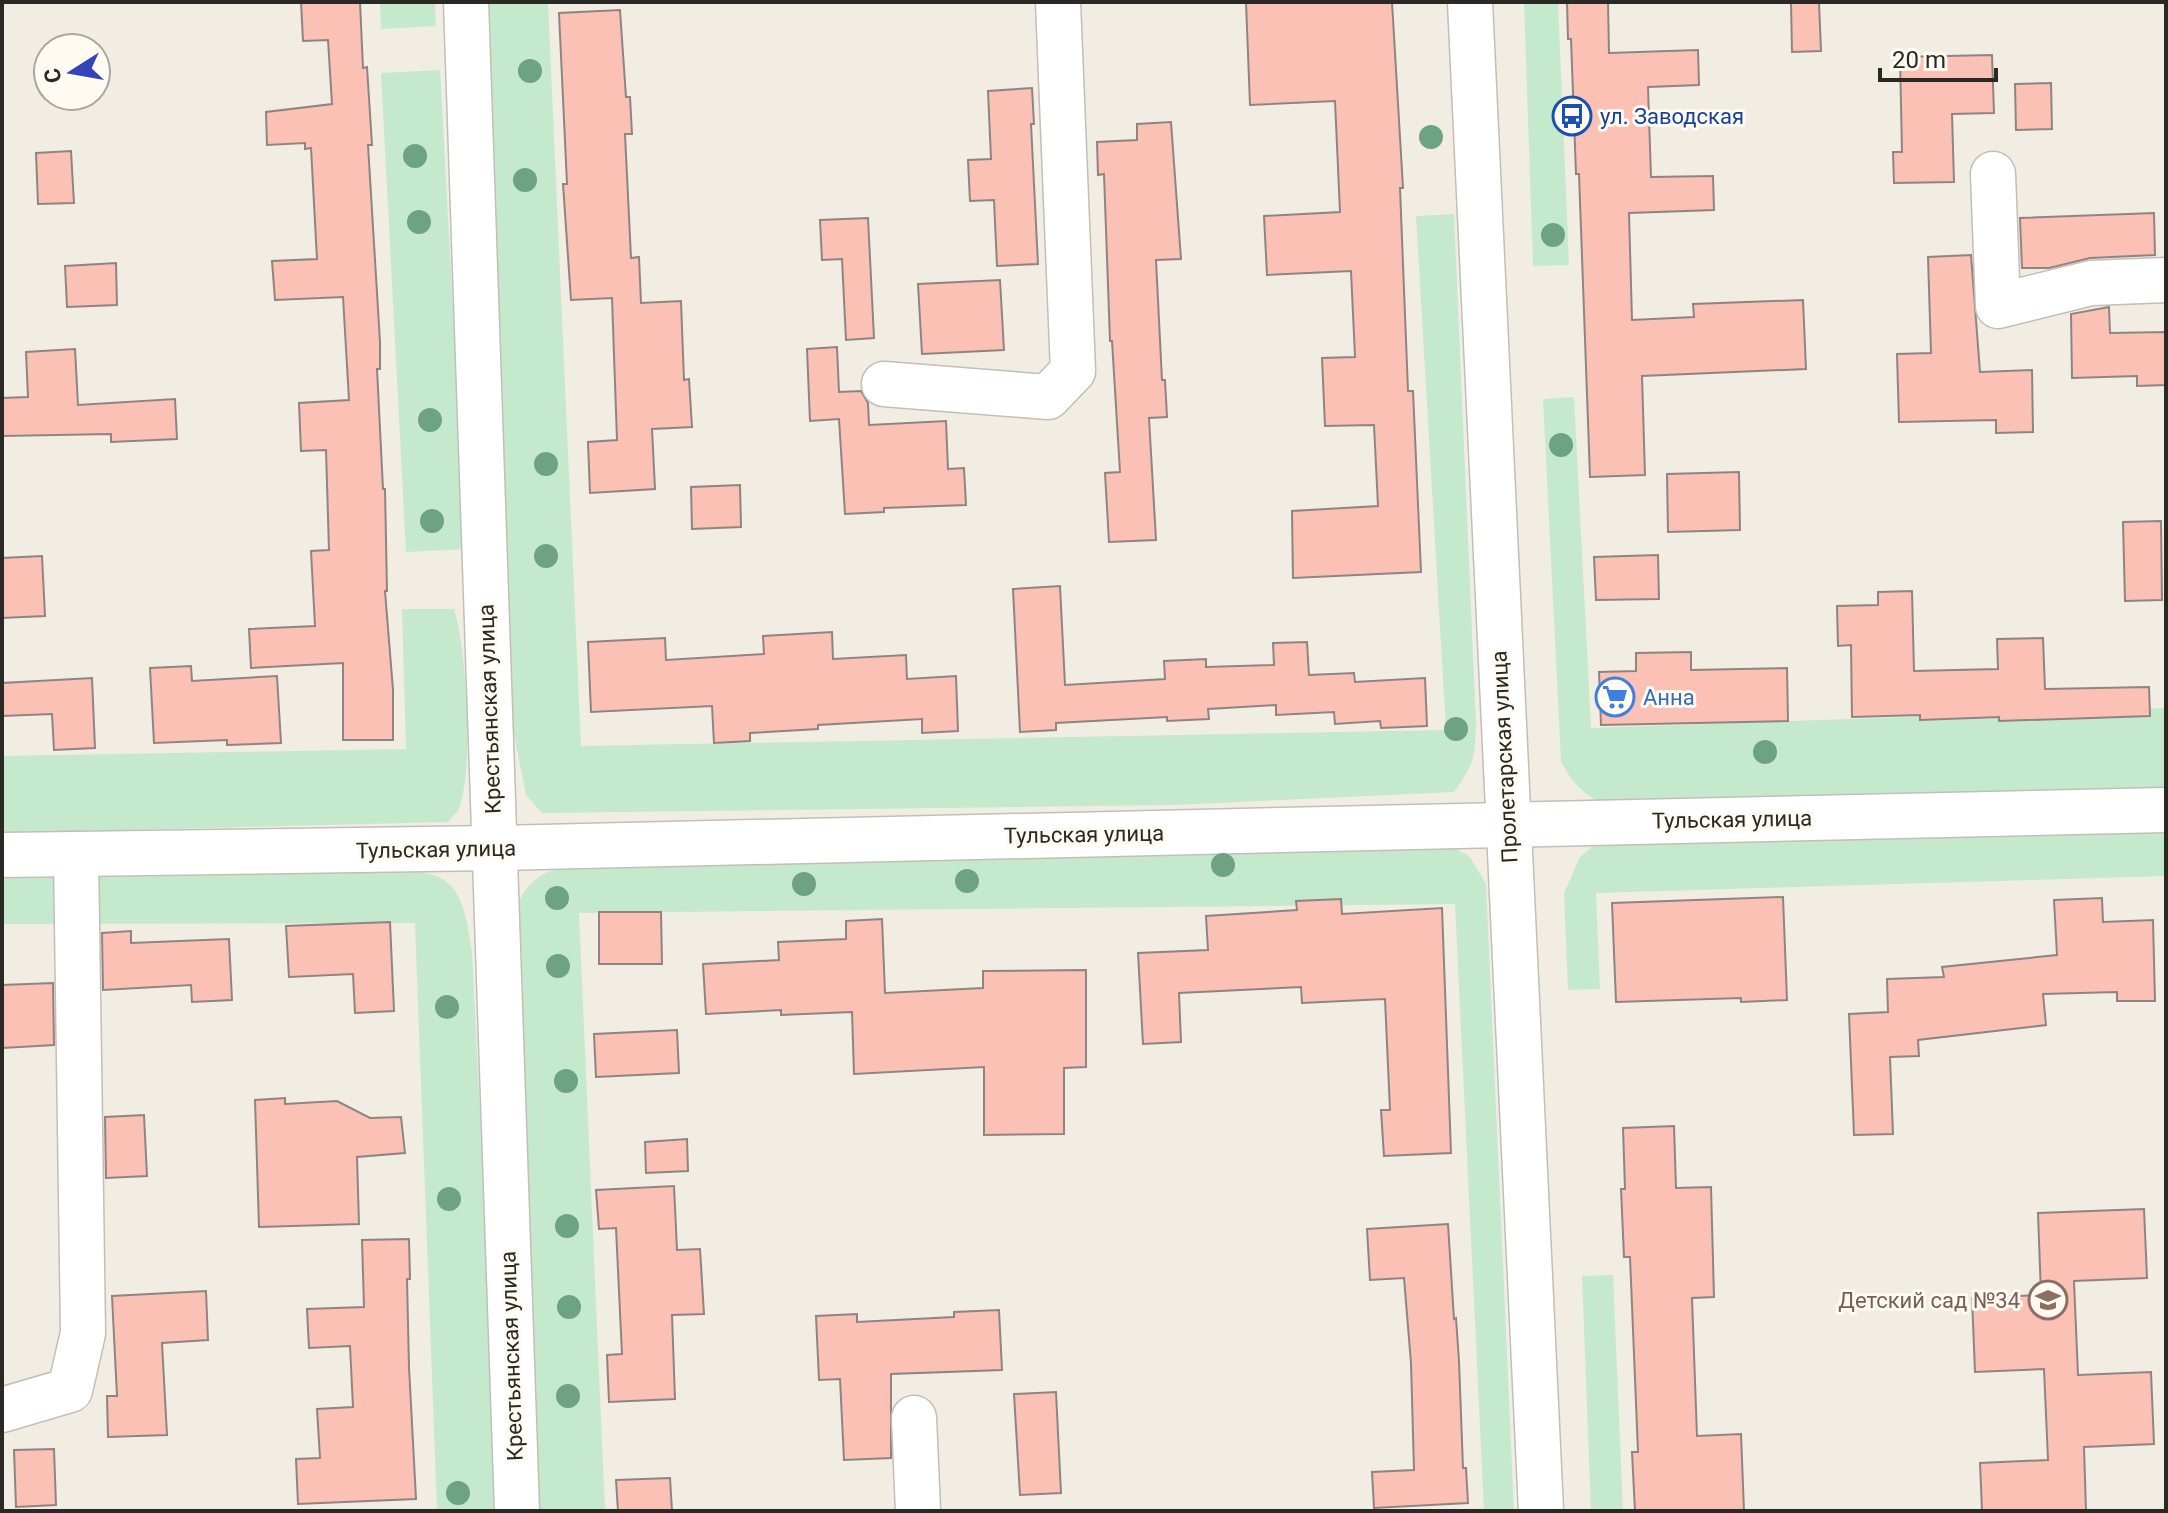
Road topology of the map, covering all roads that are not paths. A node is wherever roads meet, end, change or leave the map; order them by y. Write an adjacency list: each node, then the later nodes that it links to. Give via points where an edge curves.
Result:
1 (466, 2): 9 (street, Крестьянская улица)
2 (1058, 2): 6 (street, via 1073,371 1048,397)
3 (1470, 2): 8 (street, Пролетарская улица)
4 (1993, 174): 5 (street, via 1998,306 2091,283)
5 (2166, 280)
6 (884, 384)
7 (2166, 810): 8 (street, Тульская улица)
8 (1507, 824): 9 (street, Тульская улица); 16 (street, Пролетарская улица)
9 (494, 848): 10 (street, Тульская улица); 14 (street, Крестьянская улица)
10 (76, 854): 11 (street, Тульская улица); 12 (street, via 83,1333 70,1390)
11 (2, 855)
12 (2, 1410)
13 (914, 1418): 15 (street)
14 (517, 1511)
15 (918, 1511)
16 (1541, 1511)

